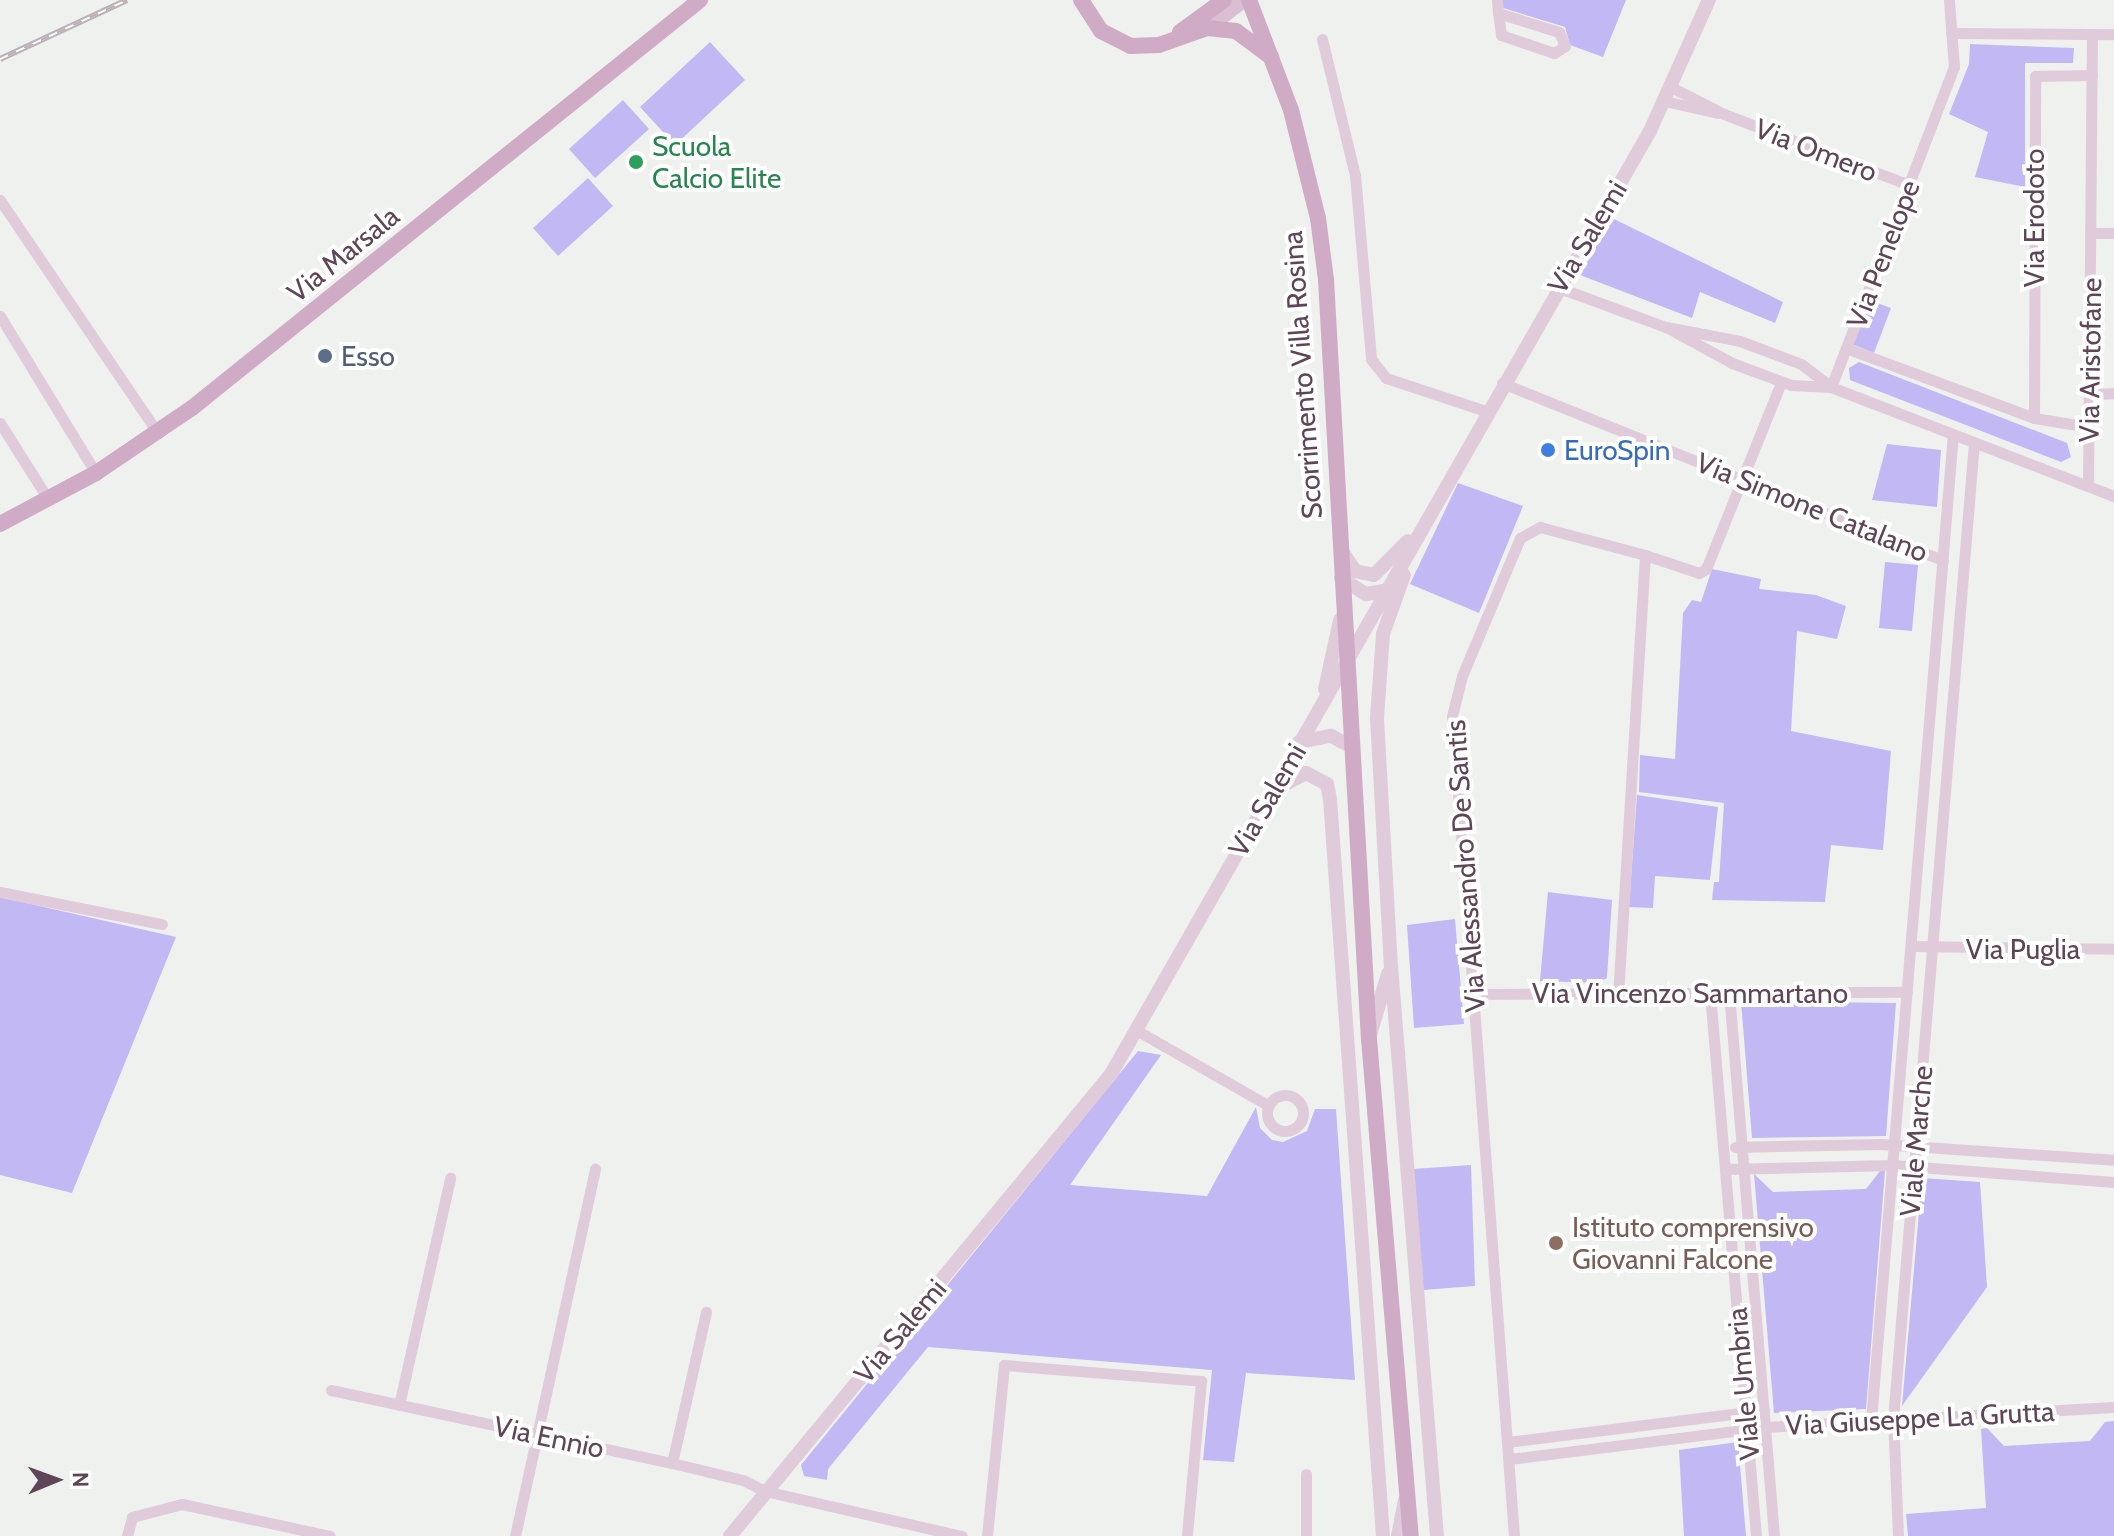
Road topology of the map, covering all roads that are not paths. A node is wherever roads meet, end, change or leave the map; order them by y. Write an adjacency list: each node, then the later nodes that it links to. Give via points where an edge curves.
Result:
1 (700, 0): 35 (main road, Via Marsala)
2 (1081, 0): 10 (main road, via 1112,39 1147,47)
3 (1207, 0): 10 (main road)
4 (1224, 0): 10 (main road)
5 (1246, 0): 10 (main road); 15 (main road, Scorrimento Villa Rosina)
6 (1497, 0): 9 (street)
7 (1709, 0): 17 (street, Via Salemi)
8 (1949, 0): 11 (street, Via Penelope)
9 (1498, 13): 9 (street, via 1501,35 1554,53 1565,46 1559,32)
10 (1203, 22): 15 (main road, via 1236,31)
11 (1951, 33): 12 (street); 18 (street, Via Penelope, via 1954,67)
12 (2092, 34): 13 (street); 16 (street, Via Aristofane)
13 (2114, 34)
14 (1322, 39): 31 (street, via 1355,175 1371,359 1386,378)
15 (1275, 61): 46 (main road, Scorrimento Villa Rosina, via 1318,218 1331,347)
16 (2092, 75): 20 (street, Via Aristofane); 32 (street, Via Erodoto, via 2035,76)
17 (1668, 94): 18 (street, Via Omero); 22 (street, Via Salemi)
18 (1909, 185): 25 (street, Via Penelope)
19 (0, 200): 35 (street)
20 (2091, 233): 21 (street); 30 (street, Via Aristofane)
21 (2114, 233)
22 (1557, 287): 24 (street); 27 (street, Via Salemi)
23 (0, 316): 38 (street)
24 (1666, 327): 26 (street); 28 (street, via 1740,341 1801,364)
25 (1846, 348): 28 (street, Via Penelope); 32 (street)
26 (1781, 382): 28 (street); 39 (street)
27 (1502, 383): 31 (street, Via Salemi); 39 (street, Via Simone Catalano)
28 (1831, 387): 36 (street)
29 (2114, 393): 30 (street)
30 (2089, 394): 34 (street, Via Aristofane)
31 (1486, 411): 43 (street, Via Salemi)
32 (2034, 418): 34 (street)
33 (0, 423): 42 (street)
34 (2089, 427): 40 (street, Via Aristofane)
35 (158, 433): 38 (main road, Via Marsala)
36 (1953, 434): 37 (street); 48 (street, Viale Marche)
37 (1974, 442): 40 (street); 54 (street, Viale Marche)
38 (96, 473): 42 (main road, Via Marsala)
39 (1742, 479): 47 (street, via 1706,569 1699,573); 48 (street, Via Simone Catalano)
40 (2088, 486): 41 (street)
41 (2114, 496)
42 (48, 499): 44 (main road, Via Marsala)
43 (1428, 516): 45 (street, Via Salemi); 46 (street, via 1374,575 1355,571)
44 (0, 524)
45 (1415, 544): 50 (street, Via Salemi); 68 (street, via 1383,634 1377,674)
46 (1339, 547): 49 (main road, Scorrimento Villa Rosina)
47 (1645, 555): 70 (street); 73 (street, Via Alessandro De Santis, via 1554,528 1529,531 1520,538 1462,676 1452,716)
48 (1943, 560): 53 (street, Viale Marche)
49 (1341, 578): 50 (street, via 1366,594); 51 (main road, Scorrimento Villa Rosina)
50 (1388, 590): 52 (street, Via Salemi)
51 (1342, 596): 52 (main road, Scorrimento Villa Rosina); 55 (street, via 1333,663)
52 (1347, 662): 55 (street, Via Salemi); 57 (main road, Scorrimento Villa Rosina)
53 (1934, 670): 54 (street); 59 (street, Viale Marche)
54 (1955, 672): 60 (street, Viale Marche)
55 (1316, 714): 56 (street, Via Salemi)
56 (1299, 742): 57 (street, via 1331,736); 58 (street, Via Salemi)
57 (1351, 746): 75 (main road, Scorrimento Villa Rosina)
58 (1270, 794): 74 (street, Via Salemi); 115 (street, via 1306,773 1327,784 1330,799)
59 (1919, 843): 60 (street); 61 (street, Viale Marche)
60 (1941, 844): 62 (street, Viale Marche)
61 (1918, 861): 62 (street); 65 (street, Viale Marche)
62 (1939, 863): 66 (street, Viale Marche)
63 (0, 892): 64 (street)
64 (162, 924)
65 (1911, 946): 66 (street, Via Puglia); 69 (street, Viale Marche)
66 (1932, 948): 67 (street, Via Puglia); 80 (street, Viale Marche)
67 (2114, 949)
68 (1391, 966): 75 (street); 118 (street)
69 (1907, 992): 72 (street, Via Vincenzo Sammartano); 77 (street, Viale Marche)
70 (1618, 993): 71 (street, Via Vincenzo Sammartano); 73 (street, Via Vincenzo Sammartano)
71 (1710, 993): 72 (street, Via Vincenzo Sammartano); 78 (street, Viale Umbria)
72 (1729, 993): 79 (street, Viale Umbria)
73 (1473, 994): 100 (street, Via Alessandro De Santis)
74 (1136, 1030): 76 (street); 105 (street, Via Salemi, via 1085,1109)
75 (1369, 1039): 106 (main road, Scorrimento Villa Rosina)
76 (1269, 1106)
77 (1894, 1145): 79 (street); 80 (street); 82 (street, Viale Marche)
78 (1723, 1147): 79 (street); 85 (street, Viale Umbria)
79 (1742, 1147): 86 (street, Viale Umbria)
80 (1915, 1147): 81 (street); 83 (street, Viale Marche)
81 (2114, 1160)
82 (1893, 1165): 83 (street); 86 (street); 95 (street, Viale Marche, via 1874,1389)
83 (1914, 1167): 88 (street); 95 (street, Viale Marche)
84 (595, 1169): 99 (street)
85 (1725, 1169): 86 (street); 94 (street, Viale Umbria)
86 (1743, 1169): 93 (street, Viale Umbria)
87 (450, 1178): 91 (street)
88 (2114, 1182)
89 (706, 1312): 103 (street)
90 (331, 1390): 91 (street, Via Ennio)
91 (399, 1405): 99 (street, Via Ennio)
92 (2114, 1407): 95 (street, Via Giuseppe La Grutta)
93 (1764, 1410): 94 (street, Via Giuseppe La Grutta); 97 (street, Viale Umbria)
94 (1745, 1412): 96 (street, Via Giuseppe La Grutta); 98 (street, Viale Umbria)
95 (1883, 1420): 97 (street, Via Giuseppe La Grutta); 122 (street, via 1892,1457)
96 (1628, 1426): 100 (street, Via Giuseppe La Grutta); 101 (street)
97 (1765, 1427): 98 (street, Via Giuseppe La Grutta); 121 (street, Viale Umbria)
98 (1747, 1429): 101 (street, Via Giuseppe La Grutta); 120 (street, Viale Umbria)
99 (537, 1434): 103 (street, Via Ennio); 109 (street)
100 (1507, 1442): 102 (street, Via Alessandro De Santis)
101 (1631, 1443): 102 (street, Via Giuseppe La Grutta)
102 (1509, 1459): 119 (street, Via Alessandro De Santis)
103 (672, 1463): 105 (street, Via Ennio, via 743,1480)
104 (1306, 1474): 114 (street)
105 (765, 1491): 110 (street, Via Salemi); 111 (street, Via Ennio)
106 (1407, 1492): 116 (street); 117 (main road, Scorrimento Villa Rosina)
107 (127, 1536): 108 (street, via 132,1517 182,1504)
108 (330, 1536)
109 (515, 1536)
110 (730, 1536)
111 (962, 1536)
112 (987, 1536): 113 (street, via 1004,1365 1201,1381)
113 (1187, 1536)
114 (1306, 1536)
115 (1383, 1536)
116 (1398, 1536)
117 (1411, 1536)
118 (1437, 1536)
119 (1514, 1536)
120 (1756, 1536)
121 (1774, 1536)
122 (1898, 1536)

